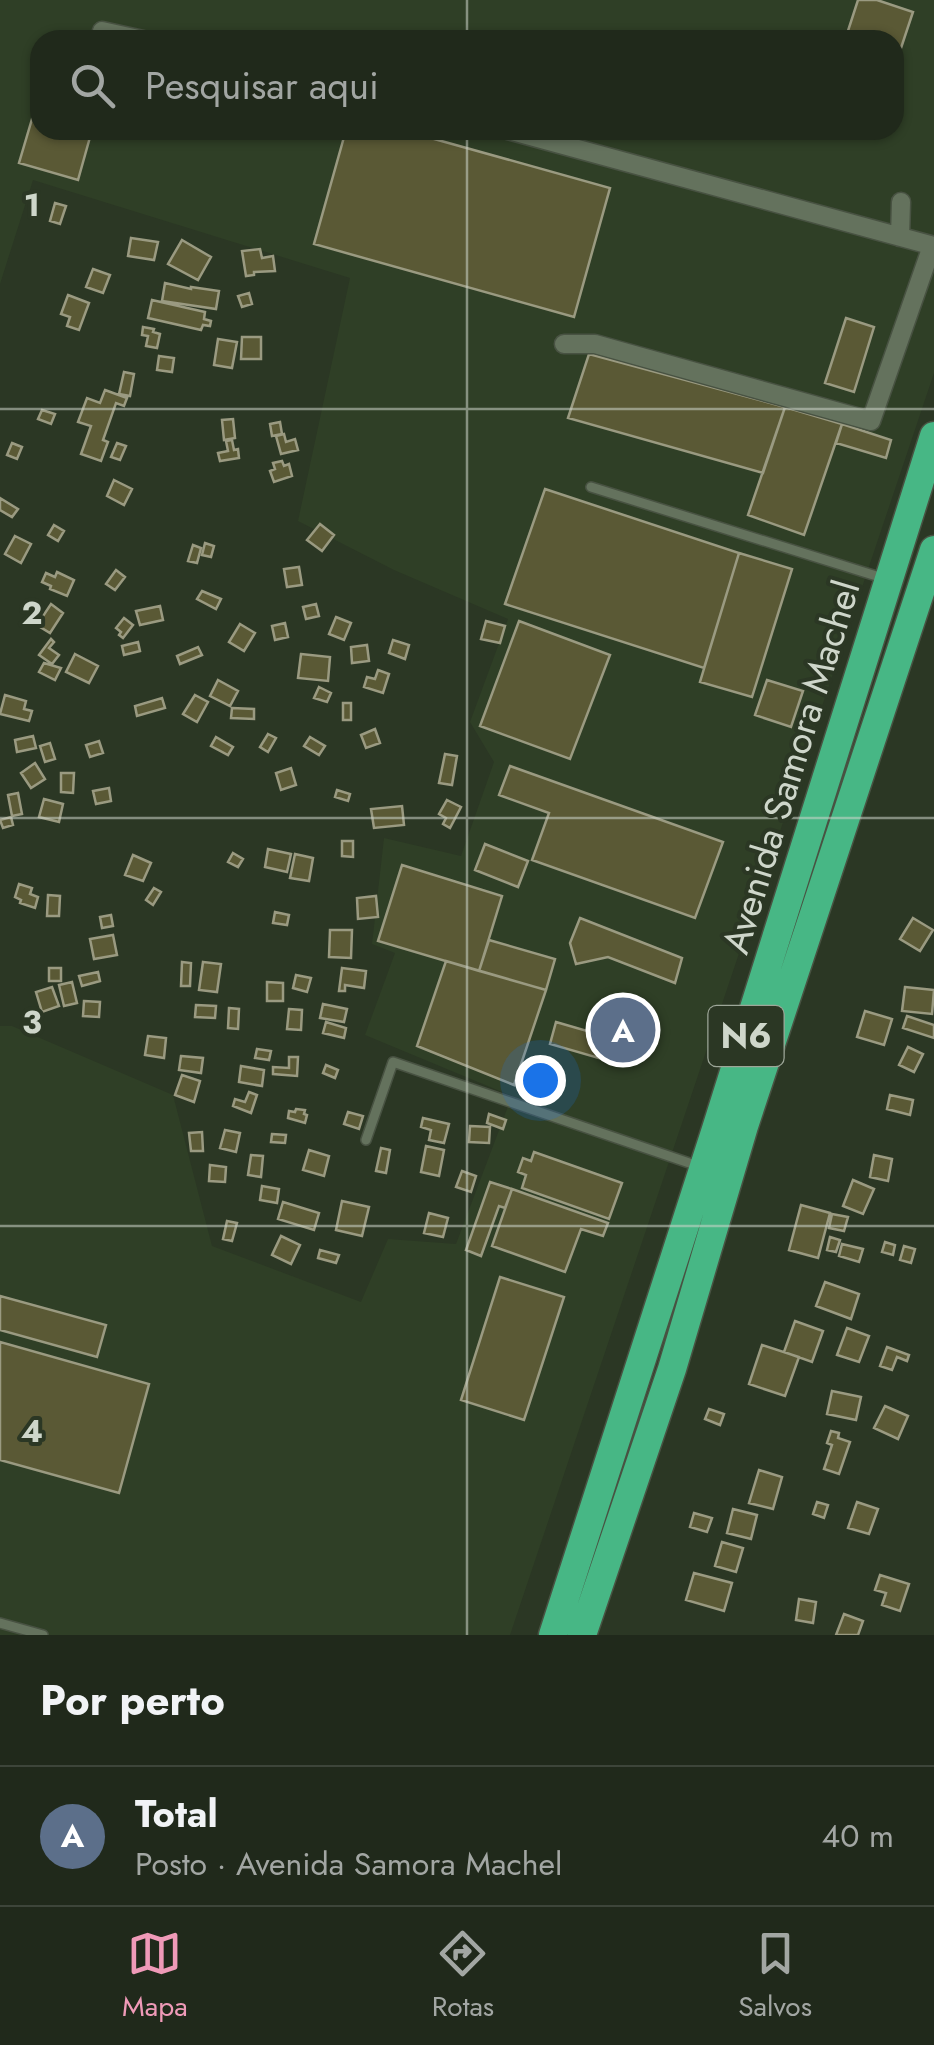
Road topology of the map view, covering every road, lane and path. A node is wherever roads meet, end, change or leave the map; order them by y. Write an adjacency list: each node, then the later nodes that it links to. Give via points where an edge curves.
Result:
1 (545, 140): 3 (street)
2 (901, 202): 3 (street)
3 (900, 237): 4 (street)
4 (933, 246): 5 (street, via 871,422 595,344)
5 (564, 344)
6 (934, 436): 9 (highway, Avenida Samora Machel / N6)
7 (591, 487): 9 (lane)
8 (934, 550): 15 (highway, Avenida Samora Machel / N6)
9 (889, 580): 11 (highway, Avenida Samora Machel / N6)
10 (366, 1140): 11 (lane, via 393,1062)
11 (704, 1168): 14 (highway, Avenida Samora Machel / N6)
12 (0, 1623): 13 (lane)
13 (44, 1635)
14 (553, 1635)
15 (582, 1635)

